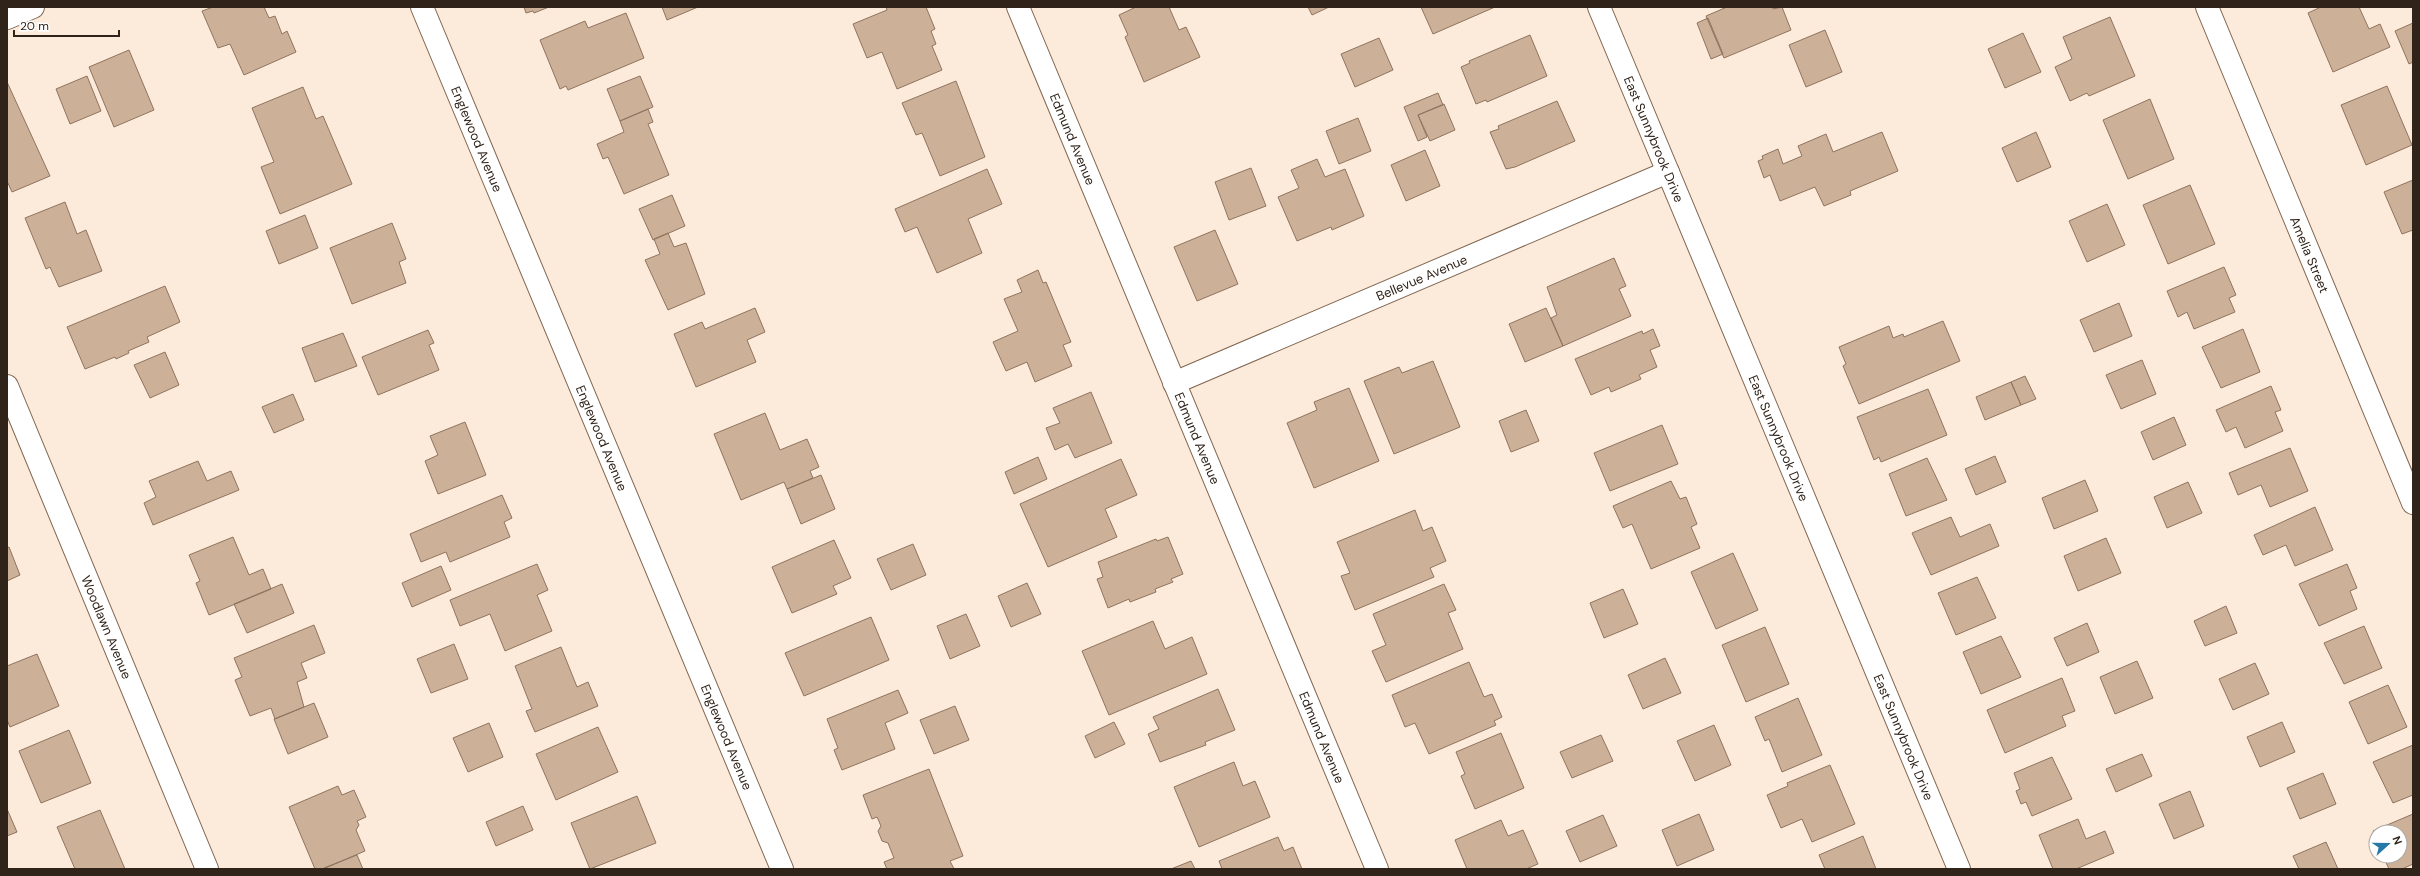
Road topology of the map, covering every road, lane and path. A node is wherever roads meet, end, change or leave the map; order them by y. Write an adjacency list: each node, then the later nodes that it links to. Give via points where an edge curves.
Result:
1 (33, 7): 6 (street)
2 (422, 7): 12 (street, Englewood Avenue)
3 (1018, 7): 8 (street, Edmund Avenue)
4 (1599, 7): 7 (street, East Sunnybrook Drive)
5 (2207, 7): 10 (street, Amelia Street)
6 (7, 18)
7 (1668, 172): 8 (street, Bellevue Avenue); 14 (street, East Sunnybrook Drive)
8 (1174, 383): 13 (street, Edmund Avenue)
9 (7, 386): 11 (street, Woodlawn Avenue)
10 (2413, 502)
11 (207, 869)
12 (782, 869)
13 (1377, 869)
14 (1959, 869)

